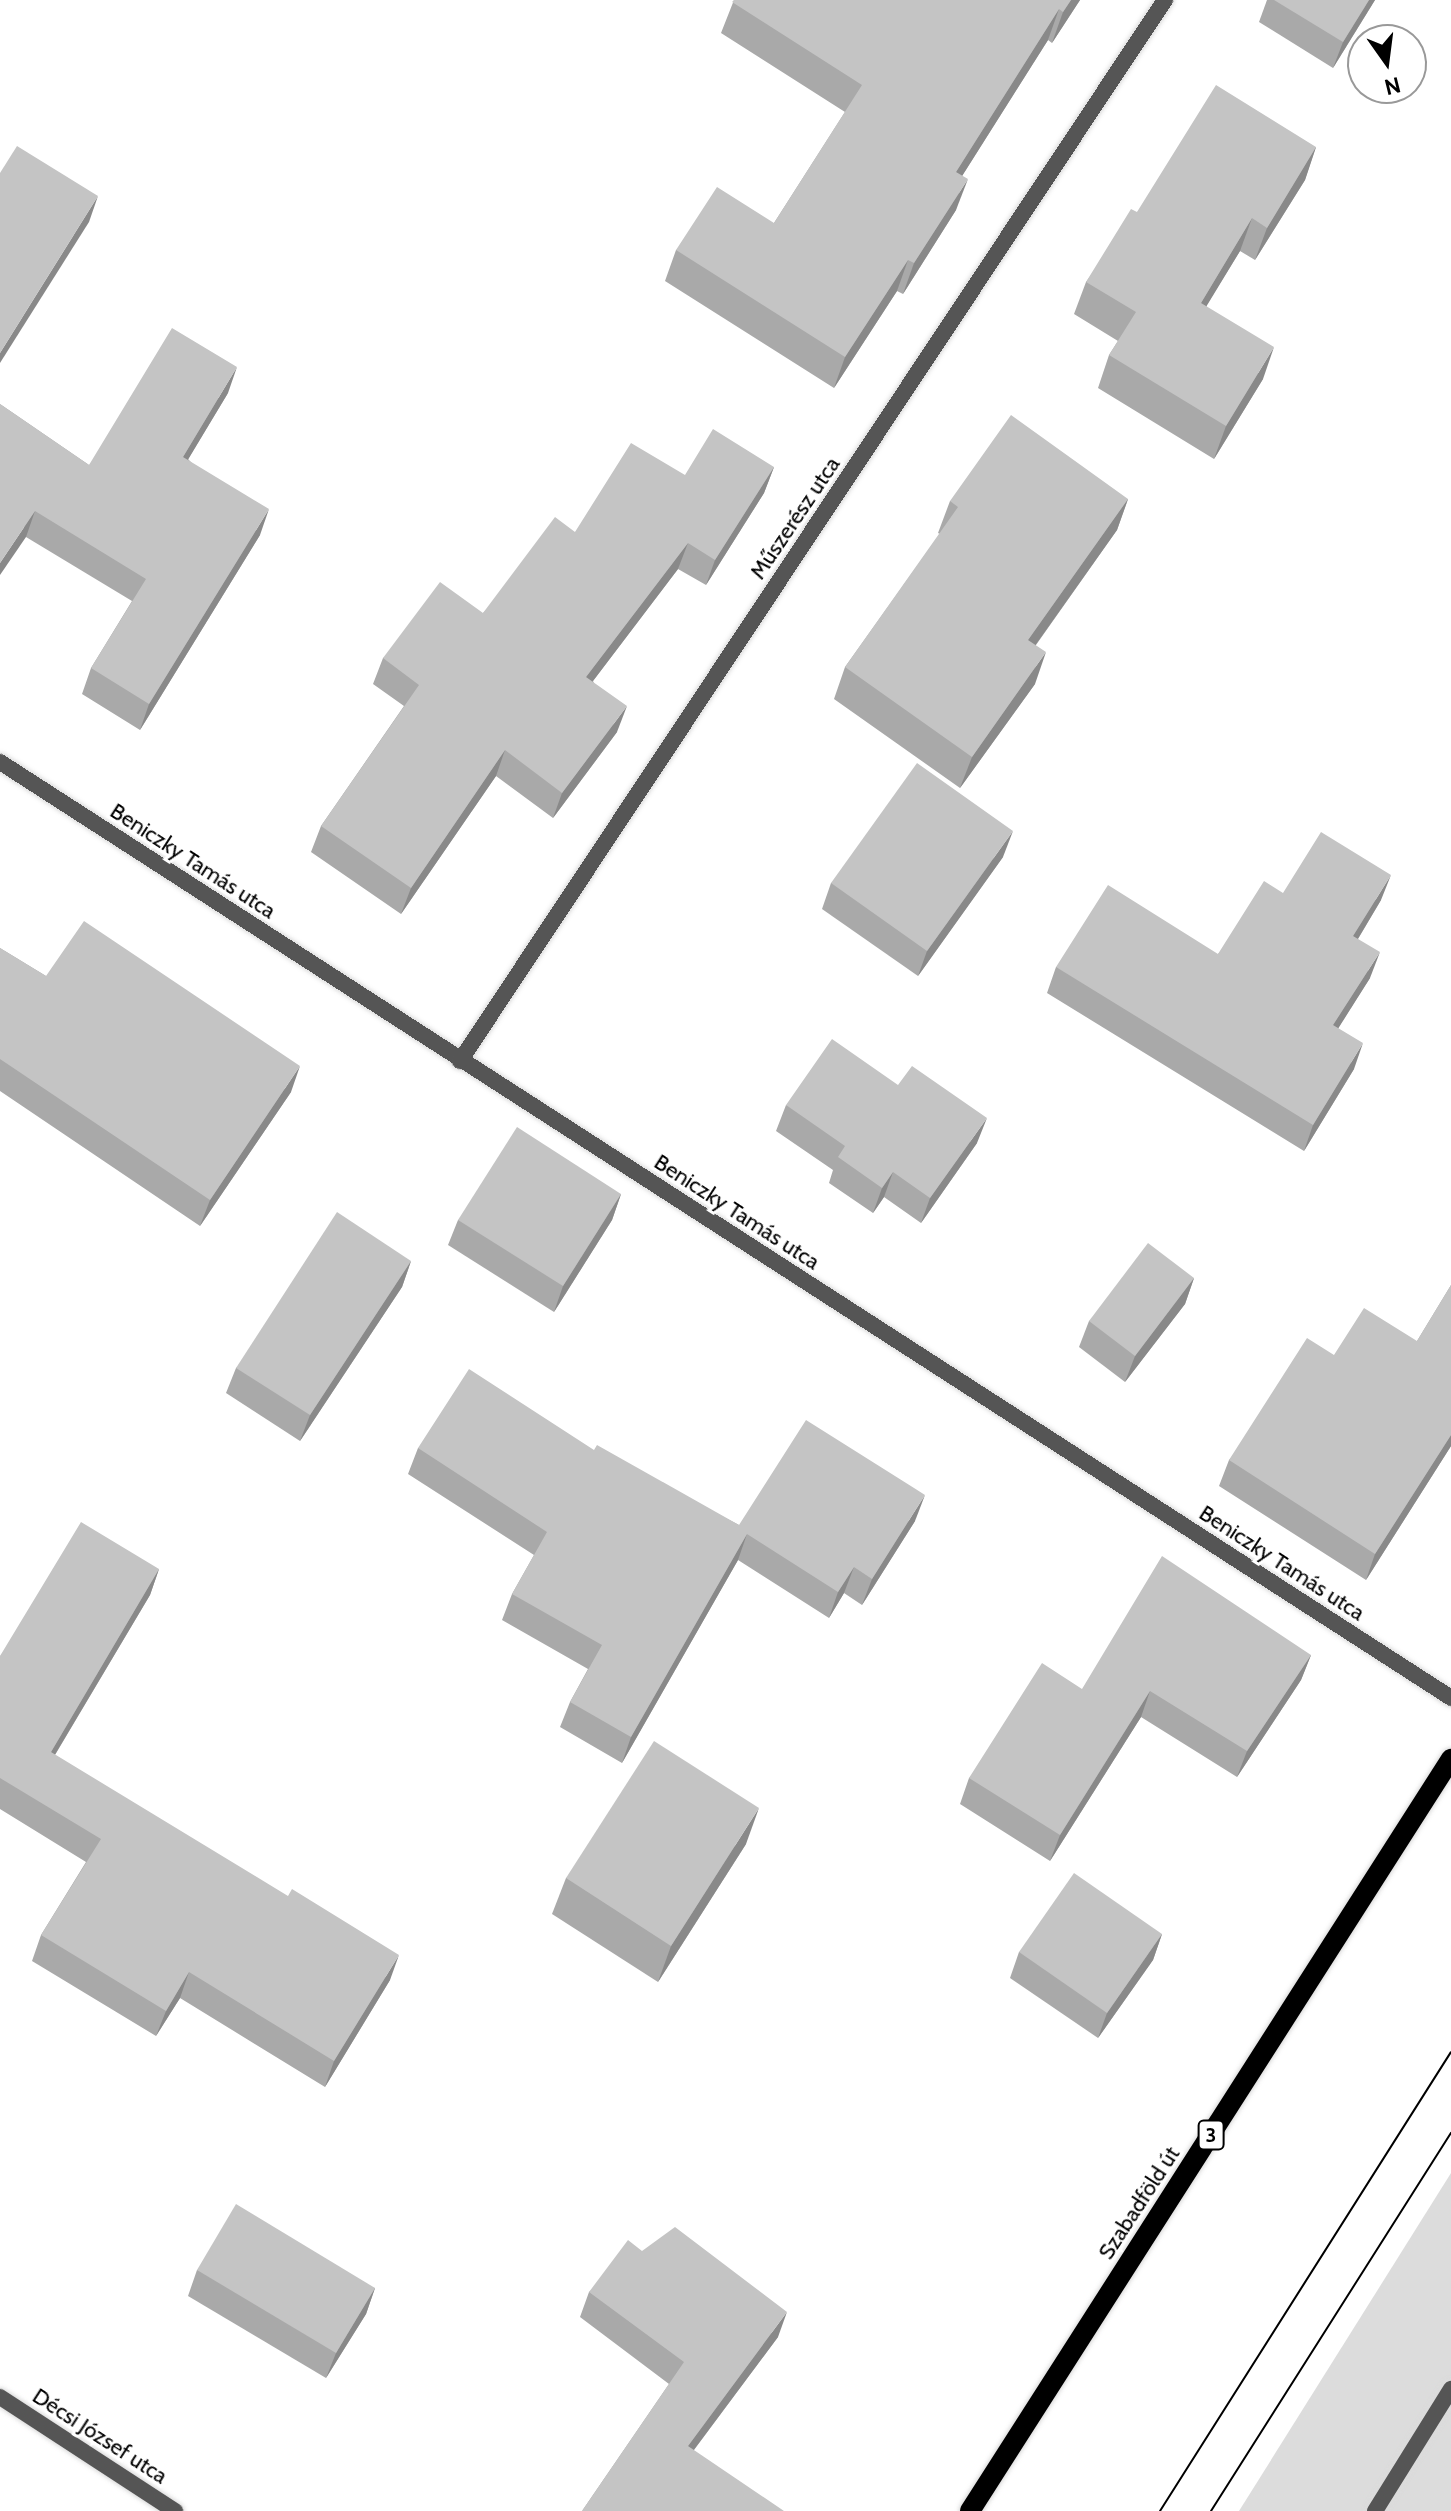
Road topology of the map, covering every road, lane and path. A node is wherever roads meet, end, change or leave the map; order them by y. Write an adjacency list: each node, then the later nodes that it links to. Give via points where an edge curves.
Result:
1 (1165, 0): 3 (street, Műszerész utca)
2 (0, 762): 3 (street, Beniczky Tamás utca)
3 (460, 1061): 4 (street, Beniczky Tamás utca)
4 (1451, 1698)
5 (1451, 1759): 9 (main road, Szabadföld út / 3)
6 (1451, 2389): 10 (street)
7 (0, 2397): 8 (street, Décsi József utca)
8 (175, 2511)
9 (970, 2511)
10 (1375, 2511)

